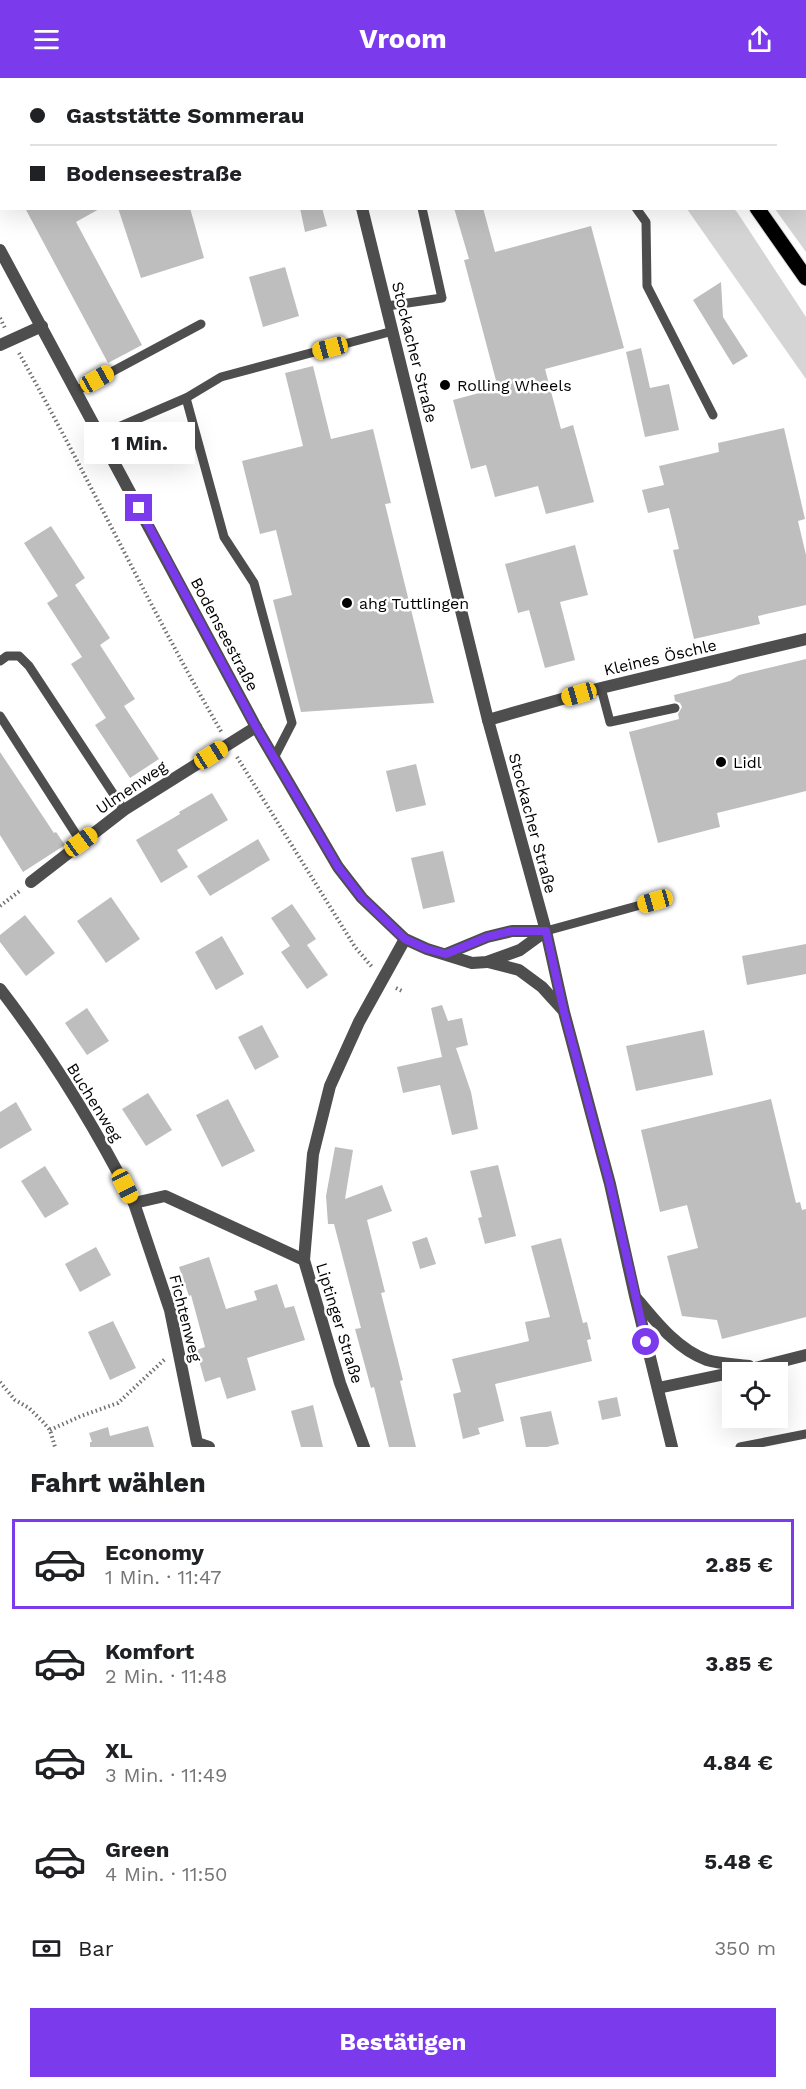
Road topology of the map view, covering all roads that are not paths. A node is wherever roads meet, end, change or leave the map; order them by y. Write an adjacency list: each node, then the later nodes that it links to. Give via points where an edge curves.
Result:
1 (363, 210): 7 (street, Stockacher Straße)
2 (422, 210): 7 (lane, via 442,298)
3 (637, 210): 14 (lane, via 646,222 646,286)
4 (758, 210): 6 (main road)
5 (0, 250): 9 (street, Bodenseestraße)
6 (806, 278)
7 (387, 306): 10 (street, Stockacher Straße)
8 (201, 324): 12 (lane)
9 (42, 326): 11 (street); 12 (street, Bodenseestraße)
10 (393, 331): 13 (lane, via 221,377); 21 (street, Stockacher Straße)
11 (6, 342)
12 (76, 391): 15 (street, Bodenseestraße)
13 (186, 398): 15 (lane); 23 (lane, via 224,537 254,583 292,723)
14 (712, 415)
15 (100, 435): 22 (street, Bodenseestraße)
16 (806, 639): 18 (street, Kleines Öschle)
17 (0, 661): 24 (lane, via 19,656 29,666)
18 (601, 688): 19 (lane, via 610,722); 21 (street, Kleines Öschle)
19 (675, 708)
20 (0, 716): 25 (lane)
21 (488, 720): 28 (street, Stockacher Straße)
22 (256, 727): 23 (street, Bodenseestraße); 24 (street, Ulmenweg)
23 (274, 758): 29 (street, Bodenseestraße, via 338,867 362,898)
24 (124, 810): 25 (street, Ulmenweg)
25 (81, 842): 26 (street, Ulmenweg)
26 (31, 882)
27 (655, 901): 28 (lane)
28 (546, 931): 30 (street, via 512,931); 31 (street, via 520,950); 33 (street, Stockacher Straße)
29 (405, 939): 30 (street, Bodenseestraße); 35 (street, Liptinger Straße, via 358,1022 330,1086 313,1154)
30 (446, 954): 31 (street, Bodenseestraße, via 472,963)
31 (487, 962): 33 (street, Bodenseestraße, via 519,970 542,987)
32 (0, 989): 34 (street, Buchenweg, via 107,1151)
33 (564, 1012): 36 (street, Stockacher Straße)
34 (134, 1203): 35 (street, via 165,1196); 43 (street, Fichtenweg, via 170,1310)
35 (304, 1260): 45 (street, Liptinger Straße)
36 (635, 1296): 38 (street, via 660,1327 688,1350); 41 (street, Stockacher Straße)
37 (806, 1355): 39 (street)
38 (723, 1362)
39 (779, 1362)
40 (722, 1375): 41 (street)
41 (658, 1388): 46 (street, Stockacher Straße)
42 (806, 1434): 44 (lane)
43 (203, 1445)
44 (740, 1446)
45 (363, 1447)
46 (672, 1447)

